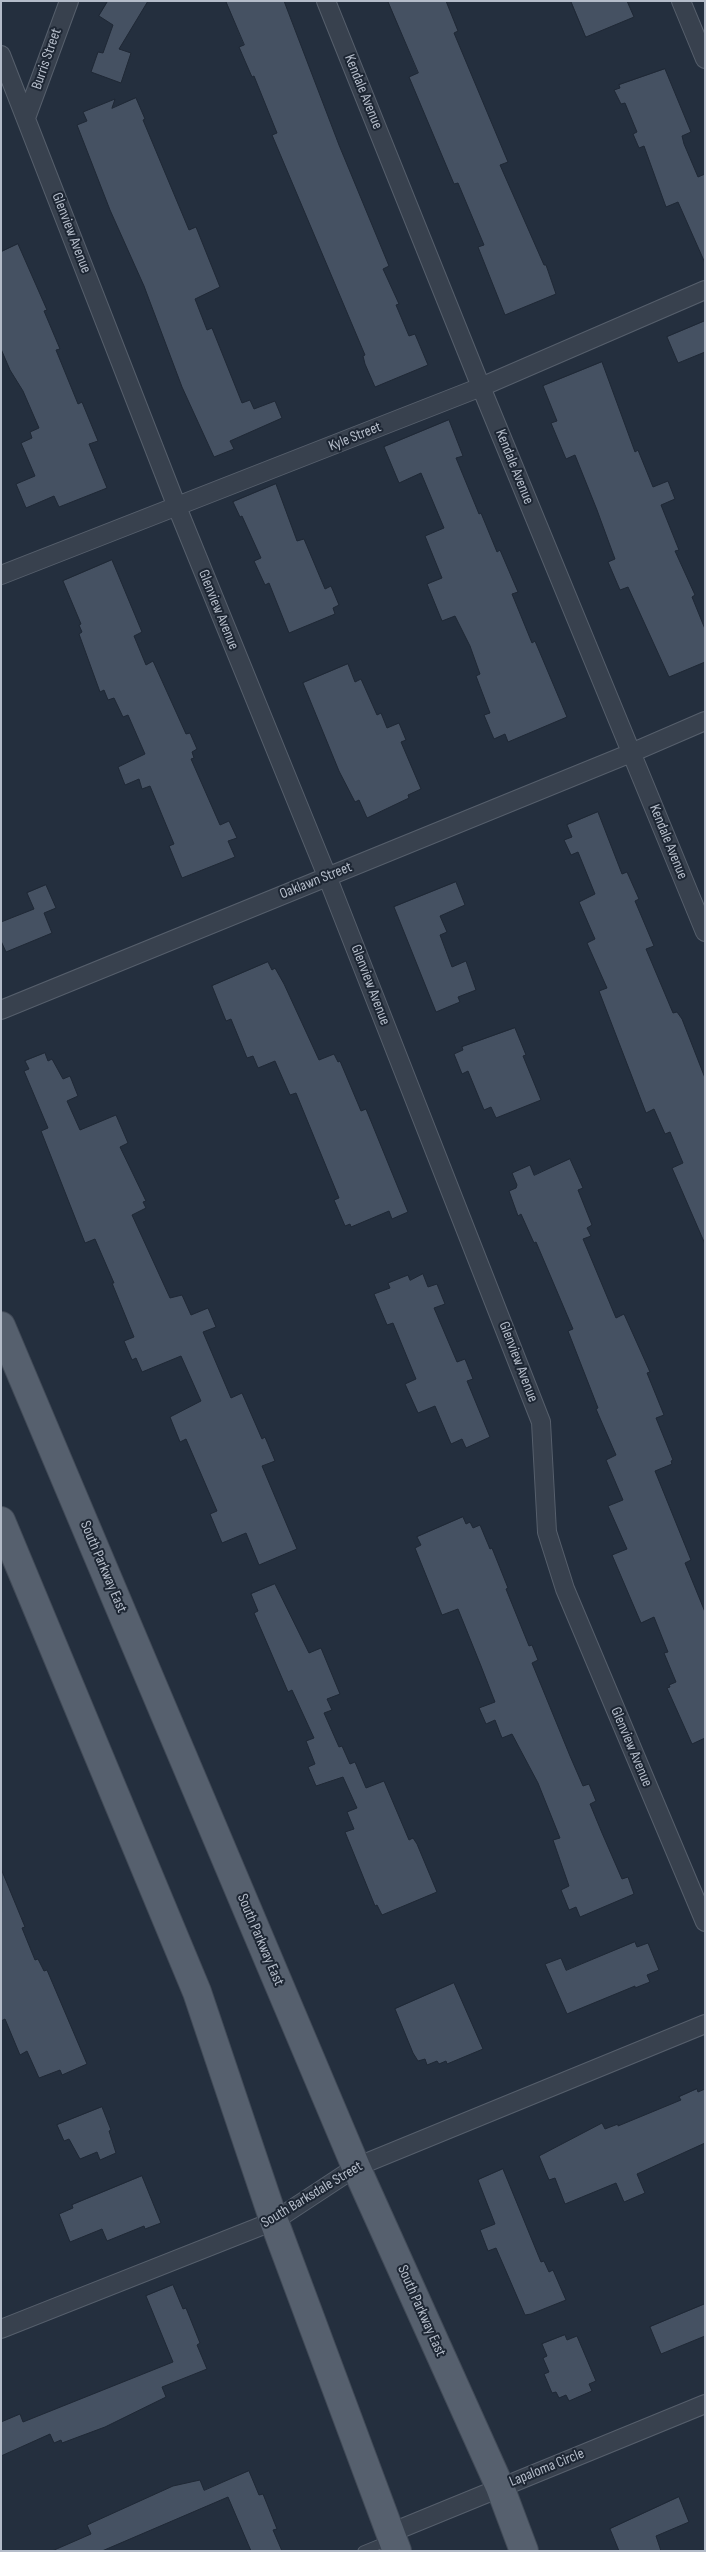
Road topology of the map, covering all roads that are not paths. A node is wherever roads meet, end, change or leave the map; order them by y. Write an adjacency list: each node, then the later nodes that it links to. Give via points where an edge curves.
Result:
1 (69, 1): 6 (street, Burris Street)
2 (326, 1): 8 (street, Kendale Avenue)
3 (681, 1): 5 (street)
4 (1, 56): 6 (street, Glenview Avenue)
5 (705, 59)
6 (26, 118): 9 (street, Glenview Avenue)
7 (705, 290): 8 (street, Kyle Street)
8 (481, 387): 9 (street, Kyle Street); 12 (street, Kendale Avenue)
9 (177, 507): 10 (street, Kyle Street); 13 (street, Glenview Avenue)
10 (1, 575)
11 (705, 721): 12 (street, Oaklawn Street)
12 (631, 753): 13 (street, Oaklawn Street); 14 (street, Kendale Avenue)
13 (327, 876): 15 (street, Oaklawn Street); 18 (street, Glenview Avenue, via 541,1422 547,1532 565,1589)
14 (705, 932)
15 (1, 1010)
16 (1, 1326): 20 (main road, South Parkway East)
17 (1, 1521): 21 (main road, via 197,1992)
18 (705, 1922)
19 (705, 2024): 20 (street, South Barksdale Street)
20 (356, 2167): 21 (street, South Barksdale Street); 24 (main road, South Parkway East)
21 (274, 2221): 22 (street, South Barksdale Street); 25 (main road)
22 (1, 2329)
23 (705, 2404): 24 (street, Lapaloma Circle)
24 (500, 2487): 25 (street, Lapaloma Circle); 27 (main road, South Parkway East)
25 (393, 2541): 26 (lane)
26 (363, 2551)
27 (524, 2551)

